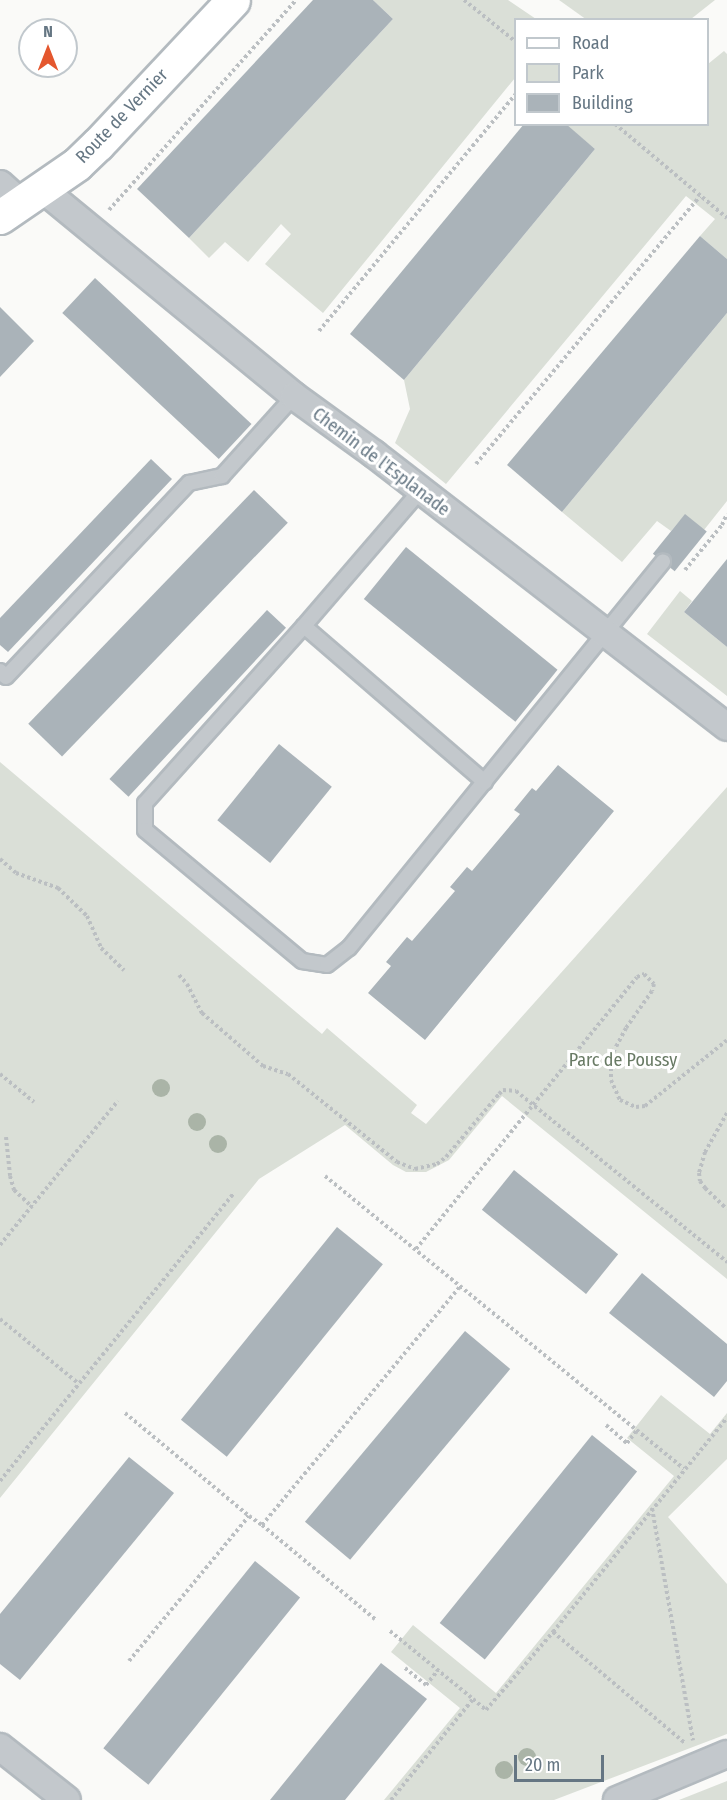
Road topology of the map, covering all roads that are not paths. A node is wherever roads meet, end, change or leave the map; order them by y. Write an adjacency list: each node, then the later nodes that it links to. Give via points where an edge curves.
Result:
1 (233, 0): 2 (street, Route de Vernier, via 77,164)
2 (15, 198): 3 (street, Chemin de l'Esplanade)
3 (294, 396): 4 (street, Chemin de l'Esplanade); 8 (lane, via 222,476 189,483 6,677)
4 (420, 491): 6 (lane); 7 (street, Chemin de l'Esplanade)
5 (663, 562): 7 (lane)
6 (304, 626): 10 (lane); 10 (lane, via 145,802 145,830 302,961 327,965 349,948)
7 (607, 634): 9 (street, Chemin de l'Esplanade); 10 (lane)
8 (0, 671)
9 (727, 727)
10 (485, 782)
11 (0, 1747): 13 (street)
12 (727, 1754): 14 (street)
13 (67, 1800)
14 (617, 1800)

